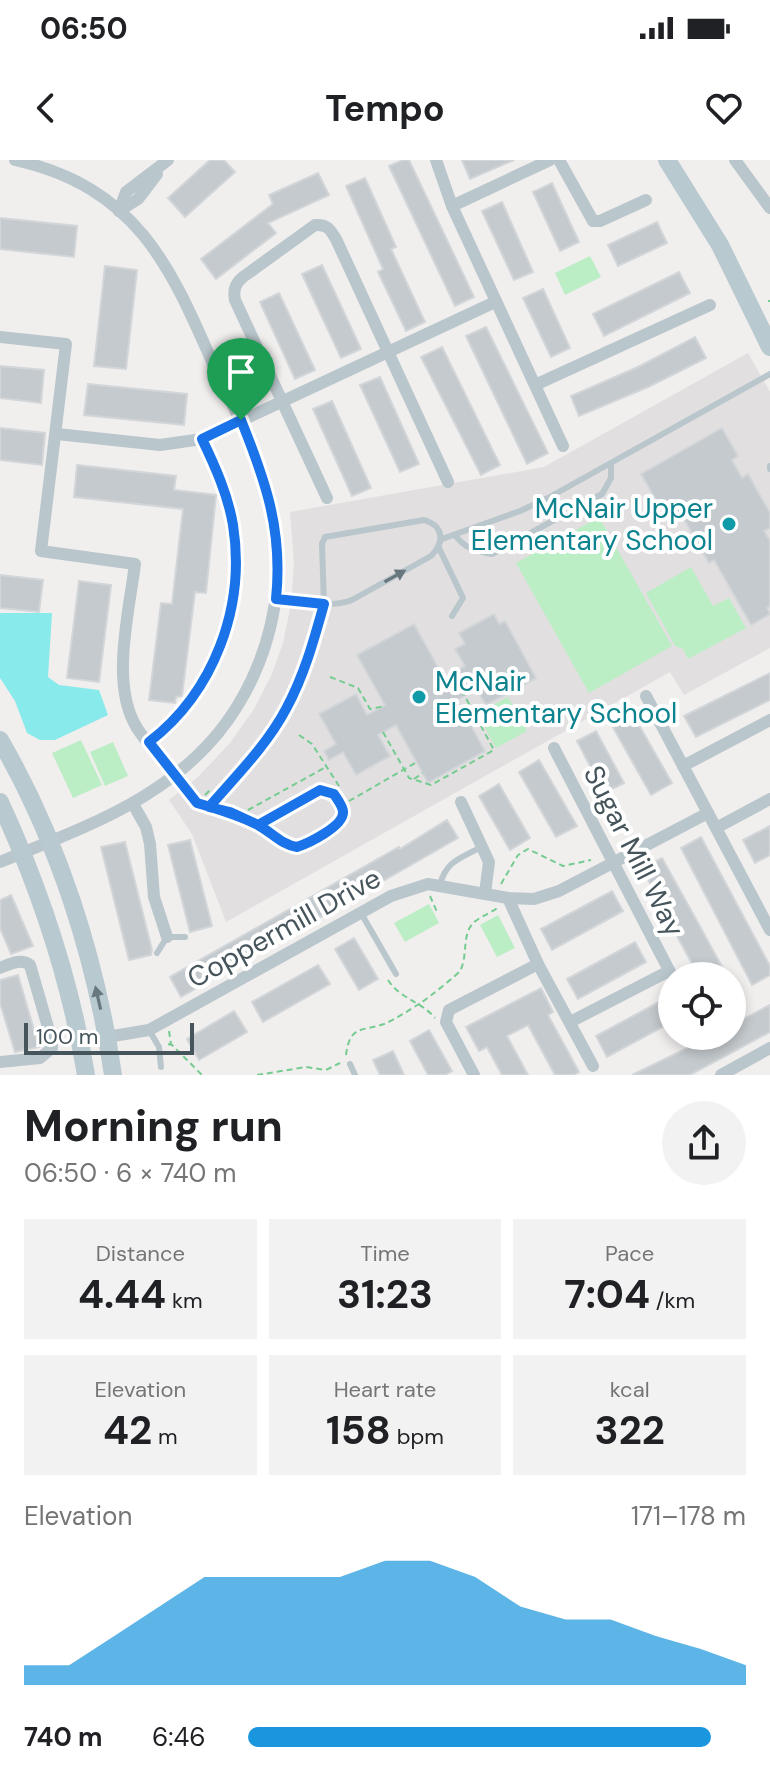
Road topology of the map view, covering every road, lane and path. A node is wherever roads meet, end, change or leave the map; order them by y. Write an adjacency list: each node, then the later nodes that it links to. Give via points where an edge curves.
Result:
1 (15, 160): 11 (street, via 74,180)
2 (436, 160): 9 (street)
3 (550, 160): 9 (street)
4 (559, 160): 8 (street, via 593,221)
5 (667, 160): 15 (street, via 720,245)
6 (735, 160): 10 (street)
7 (166, 161): 11 (street, via 126,192)
8 (646, 200)
9 (452, 206): 12 (street)
10 (770, 208)
11 (119, 211): 20 (street, via 172,274)
12 (495, 302): 16 (street); 18 (street)
13 (710, 305): 18 (street)
14 (0, 337): 21 (street, via 66,344)
15 (770, 347)
16 (387, 353): 19 (street); 19 (street, via 330,228 315,225 243,277 234,292); 25 (street)
17 (770, 374): 24 (lane)
18 (535, 385): 23 (street)
19 (281, 401): 20 (street); 26 (street)
20 (241, 420): 22 (street); 30 (street, via 272,506)
21 (57, 434): 22 (street, via 160,445); 41 (street, via 41,551 135,564 122,671 126,701)
22 (202, 439): 41 (street, via 233,524 234,596 213,664 195,695)
23 (563, 446)
24 (611, 463): 27 (lane, via 520,511); 27 (lane, via 611,478 602,494 492,554 472,550)
25 (448, 482)
26 (327, 498)
27 (455, 535): 28 (lane)
28 (442, 539): 29 (lane); 31 (lane, via 433,523 424,520 325,537)
29 (439, 548): 31 (lane, one-way to 29, via 352,600); 32 (lane, via 463,598)
30 (276, 599): 31 (lane); 50 (street, via 260,662 243,697 213,740)
31 (324, 604): 59 (lane, via 285,710)
32 (452, 616)
33 (330, 677): 36 (path, via 358,688 370,709)
34 (461, 689): 51 (path, via 494,750 431,785)
35 (646, 696): 47 (street)
36 (385, 706)
37 (768, 725): 47 (street)
38 (383, 732): 48 (path)
39 (299, 735): 44 (path)
40 (0, 740): 65 (street)
41 (149, 742): 50 (street)
42 (554, 748): 68 (street, Sugar Mill Way)
43 (326, 755): 44 (path)
44 (321, 759): 46 (path)
45 (417, 762): 48 (path)
46 (327, 766): 53 (path); 61 (path)
47 (683, 766): 62 (street)
48 (405, 769): 51 (path); 60 (path, via 348,801)
49 (423, 773): 51 (path)
50 (176, 776): 58 (street); 59 (lane, via 190,797)
51 (413, 779)
52 (212, 788): 54 (path)
53 (341, 790)
54 (200, 794)
55 (770, 799): 64 (street)
56 (0, 802): 67 (street)
57 (461, 802): 66 (street)
58 (133, 804): 65 (street); 76 (street, via 146,827 154,897)
59 (209, 807): 63 (lane)
60 (350, 808)
61 (247, 811)
62 (708, 813): 64 (street); 68 (street, Coppermill Drive)
63 (258, 825): 63 (lane, via 297,847 339,824 343,809 334,794 320,790)
64 (716, 828): 75 (street)
65 (49, 840): 67 (street); 89 (street, one-way to 65, via 85,942)
66 (483, 846): 70 (lane, via 449,864); 72 (street)
67 (22, 853): 69 (street); 96 (street, via 61,956)
68 (611, 857): 72 (street, Coppermill Drive, via 559,891 534,899); 72 (path, via 570,866 528,849); 79 (street, Sugar Mill Way)
69 (0, 862)
70 (440, 885): 72 (street, Coppermill Drive); 74 (street, Coppermill Drive, via 416,886)
71 (430, 895): 73 (path)
72 (496, 898): 80 (street); 85 (path, via 469,928 461,970)
73 (437, 912)
74 (361, 913): 82 (lane); 88 (street, Coppermill Drive)
75 (769, 926)
76 (167, 937): 77 (lane); 78 (lane)
77 (185, 937)
78 (157, 953)
79 (664, 962)
80 (538, 964): 87 (street); 101 (street, via 449,1010 446,1022)
81 (0, 968): 92 (street, via 18,961 30,965 52,1048 40,1058)
82 (396, 974)
83 (658, 979): 87 (street)
84 (388, 980): 85 (path, via 399,994)
85 (420, 1003): 86 (path); 99 (path, via 387,1023 354,1033 346,1055 332,1069 306,1067)
86 (435, 1018)
87 (570, 1022): 94 (street)
88 (149, 1030): 89 (street, Coppermill Drive); 95 (lane, via 159,1047)
89 (107, 1037): 97 (street)
90 (165, 1044): 98 (path)
91 (770, 1048): 102 (street)
92 (0, 1062)
93 (350, 1064): 100 (lane)
94 (593, 1066)
95 (161, 1067)
96 (86, 1075)
97 (113, 1075)
98 (202, 1075)
99 (257, 1075)
100 (355, 1075)
101 (472, 1075)
102 (721, 1075)

